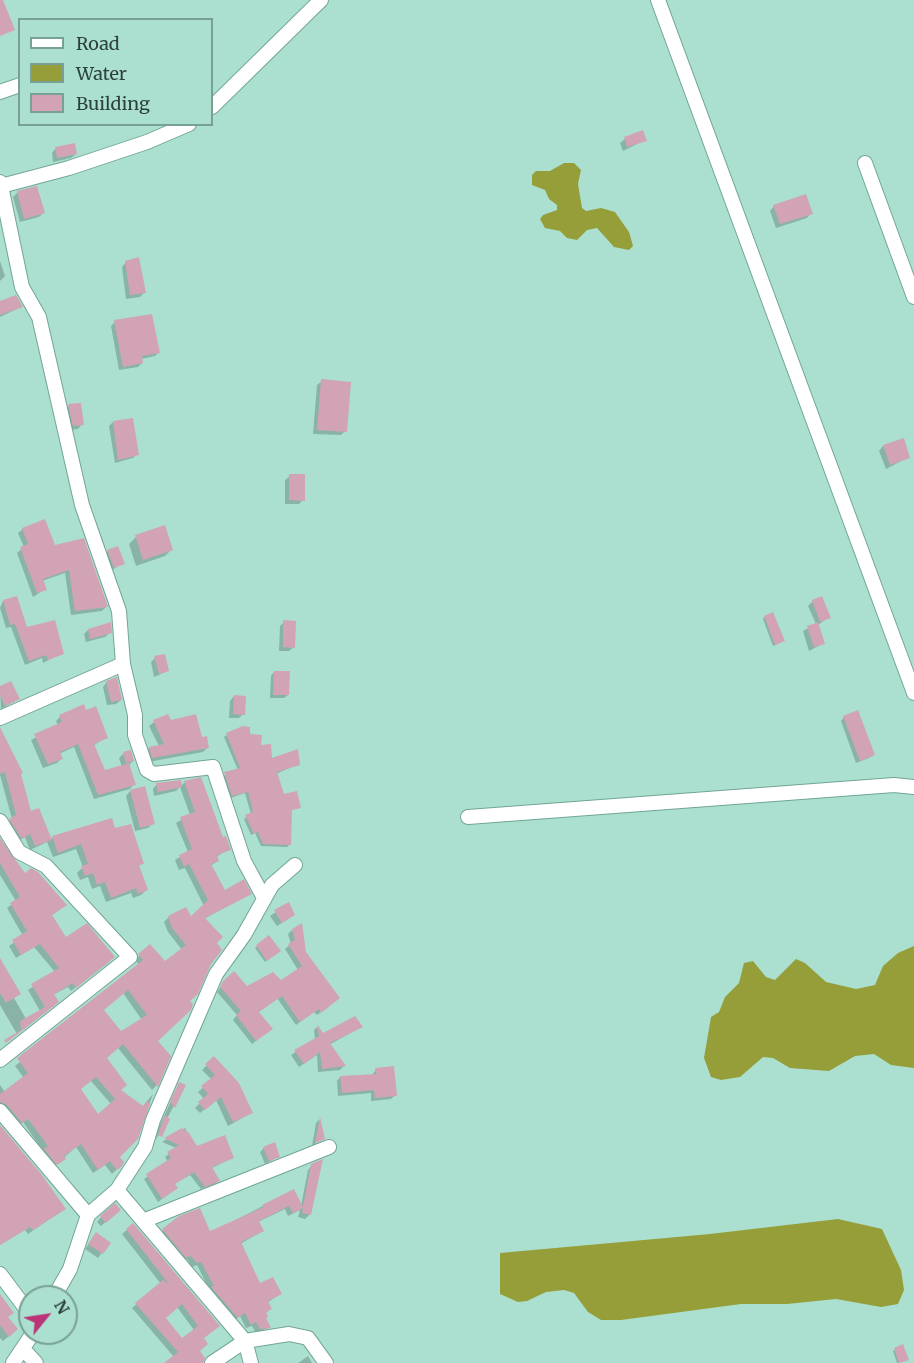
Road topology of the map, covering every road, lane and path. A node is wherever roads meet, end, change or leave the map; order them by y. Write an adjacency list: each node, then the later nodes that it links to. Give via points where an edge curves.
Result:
1 (321, 0): 5 (street)
2 (658, 0): 11 (street)
3 (18, 86): 4 (street)
4 (0, 92)
5 (213, 105)
6 (184, 126): 8 (street, via 80,164)
7 (865, 163): 9 (street)
8 (1, 184): 10 (street, via 22,287 39,317 82,505 119,611)
9 (914, 297)
10 (123, 664): 12 (street); 17 (street, via 135,715 135,735 147,770 154,774 213,766 244,861)
11 (914, 693)
12 (0, 718)
13 (914, 787): 14 (street, via 894,784)
14 (468, 818)
15 (0, 821): 18 (street, via 19,852 46,866 130,957)
16 (295, 866): 17 (street, via 272,885)
17 (264, 898): 21 (street, via 216,974 145,1147)
18 (0, 1060)
19 (0, 1111): 22 (street)
20 (329, 1147): 23 (street)
21 (117, 1190): 22 (street); 23 (street)
22 (88, 1215): 25 (street)
23 (143, 1221): 27 (street)
24 (0, 1274): 26 (street)
25 (61, 1285)
26 (18, 1298)
27 (245, 1341): 32 (street); 33 (street); 34 (street, via 301,1335 308,1338)
28 (27, 1345): 29 (street)
29 (24, 1350): 30 (street); 31 (street)
30 (13, 1363)
31 (36, 1363)
32 (212, 1363)
33 (251, 1363)
34 (326, 1363)

